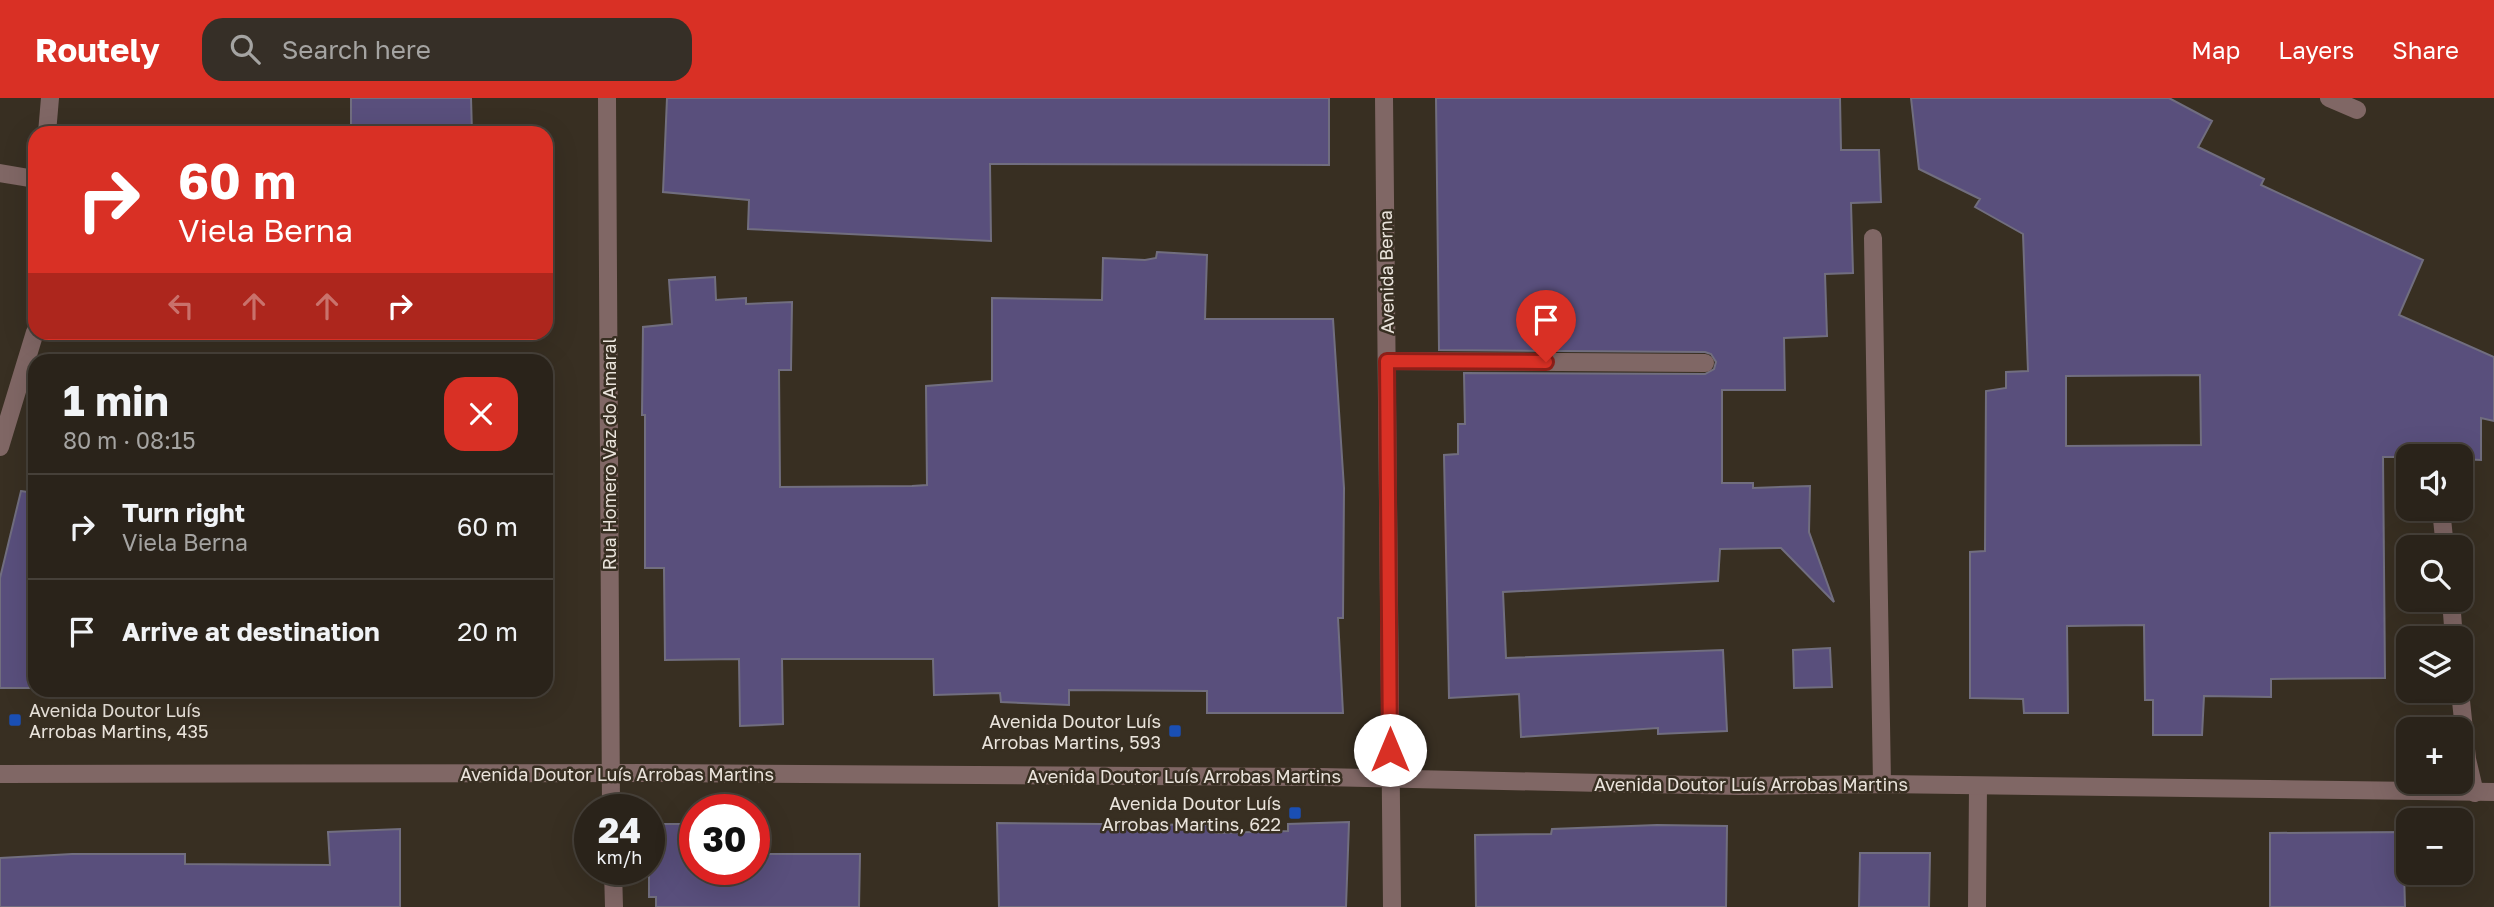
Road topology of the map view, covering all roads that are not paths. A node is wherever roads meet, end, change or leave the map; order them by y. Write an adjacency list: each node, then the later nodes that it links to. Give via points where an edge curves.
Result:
1 (50, 98): 6 (street)
2 (607, 98): 16 (street, Rua Homero Vaz do Amaral)
3 (1384, 98): 11 (street, Avenida Berna)
4 (2329, 98): 5 (street)
5 (2357, 110)
6 (48, 126)
7 (0, 173): 8 (street)
8 (28, 178)
9 (1873, 238): 18 (street)
10 (28, 355): 13 (street)
11 (1387, 361): 12 (street); 17 (street, Avenida Berna)
12 (1706, 363)
13 (0, 447)
14 (2461, 703): 21 (street)
15 (0, 774): 16 (street, Avenida Doutor Luís Arrobas Martins)
16 (610, 774): 17 (street, Avenida Doutor Luís Arrobas Martins); 22 (street, Rua Homero Vaz do Amaral)
17 (1391, 778): 18 (street, Avenida Doutor Luís Arrobas Martins, via 1739,786); 25 (street, Avenida Berna)
18 (1882, 784): 19 (street, Avenida Doutor Luís Arrobas Martins)
19 (1978, 786): 21 (street, Avenida Doutor Luís Arrobas Martins); 26 (street)
20 (2494, 792): 21 (street, Avenida Doutor Luís Arrobas Martins)
21 (2475, 793)
22 (611, 794)
23 (613, 885): 24 (street)
24 (614, 907)
25 (1392, 907)
26 (1977, 907)

